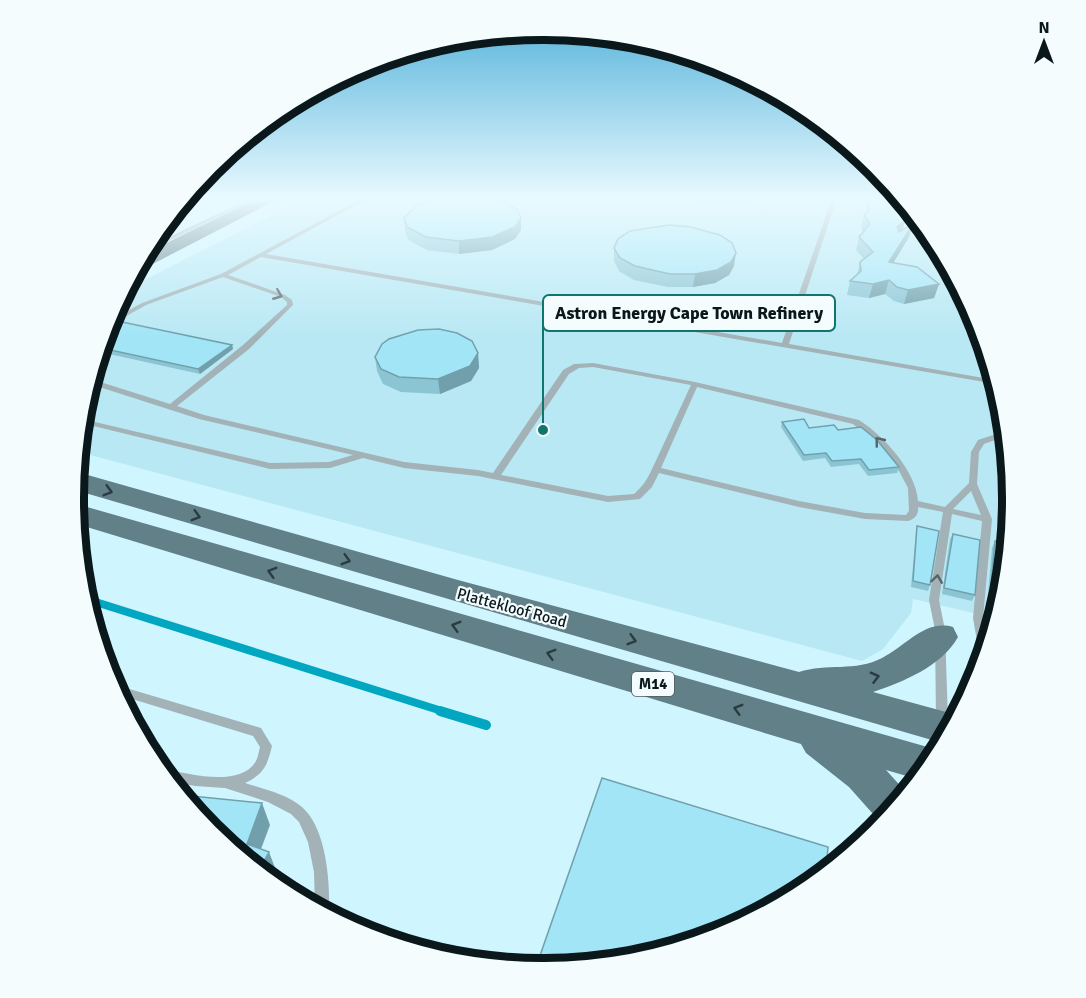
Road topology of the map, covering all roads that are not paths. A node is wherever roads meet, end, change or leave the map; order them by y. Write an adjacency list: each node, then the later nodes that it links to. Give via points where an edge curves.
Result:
1 (177, 245): 5 (main road)
2 (279, 245): 4 (lane)
3 (819, 245): 8 (lane)
4 (260, 255): 6 (lane); 8 (lane)
5 (155, 256)
6 (223, 275): 7 (lane, via 144,304); 12 (lane, one-way to 12, via 283,296 290,305 246,347)
7 (122, 317)
8 (785, 345): 9 (lane)
9 (986, 380)
10 (99, 384): 12 (lane)
11 (695, 384): 16 (lane); 17 (lane, via 593,365 571,368); 20 (lane, one-way to 11, via 906,477 869,430 856,422)
12 (171, 407): 15 (lane)
13 (91, 423): 15 (lane, via 270,466 330,465)
14 (997, 436): 19 (lane, via 981,442 975,452)
15 (362, 455): 17 (lane, via 404,465)
16 (655, 469): 17 (lane, via 644,492 627,499 590,496); 20 (lane, via 865,516 908,518 914,513)
17 (496, 476)
18 (84, 484): 26 (main road, Plattekloof Road / M14, one-way to 26)
19 (973, 484): 21 (lane); 23 (lane)
20 (913, 503): 21 (lane)
21 (948, 509): 23 (lane); 25 (lane, one-way to 21, via 934,600)
22 (85, 517): 29 (main road, Plattekloof Road / M14, one-way to 22)
23 (987, 519): 24 (lane, via 978,618)
24 (981, 634)
25 (940, 637): 26 (main road, one-way to 25, via 823,683 874,677 906,664); 28 (lane, via 939,703)
26 (775, 681): 30 (main road, Plattekloof Road / M14)
27 (128, 694): 33 (lane, via 257,732 266,746 262,764 254,774)
28 (944, 721)
29 (795, 726): 31 (main road, Plattekloof Road / M14); 34 (main road, via 856,766)
30 (941, 727)
31 (918, 762)
32 (179, 778): 33 (lane, via 202,784)
33 (226, 783): 35 (lane, via 285,804 303,817 319,863)
34 (888, 801)
35 (321, 900)

